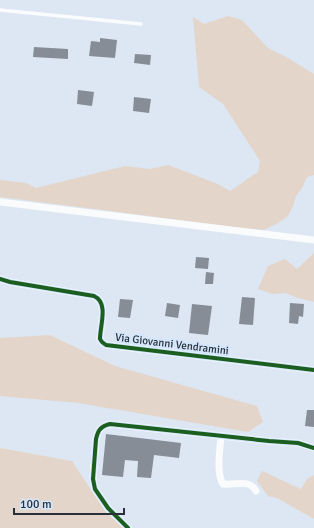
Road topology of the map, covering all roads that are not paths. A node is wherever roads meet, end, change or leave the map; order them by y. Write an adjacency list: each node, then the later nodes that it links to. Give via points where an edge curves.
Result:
1 (0, 10): 2 (lane)
2 (141, 24)
3 (0, 202): 4 (street)
4 (314, 240)
5 (0, 279): 6 (street, Via Giovanni Vendramini, via 98,298 103,309 100,339 106,345)
6 (314, 370)
7 (221, 436): 8 (street, via 298,443); 9 (street, via 219,472 223,484 242,483 253,486); 10 (street, via 110,424 100,428 96,439 94,484 100,498)
8 (314, 448)
9 (256, 491)
10 (128, 528)

